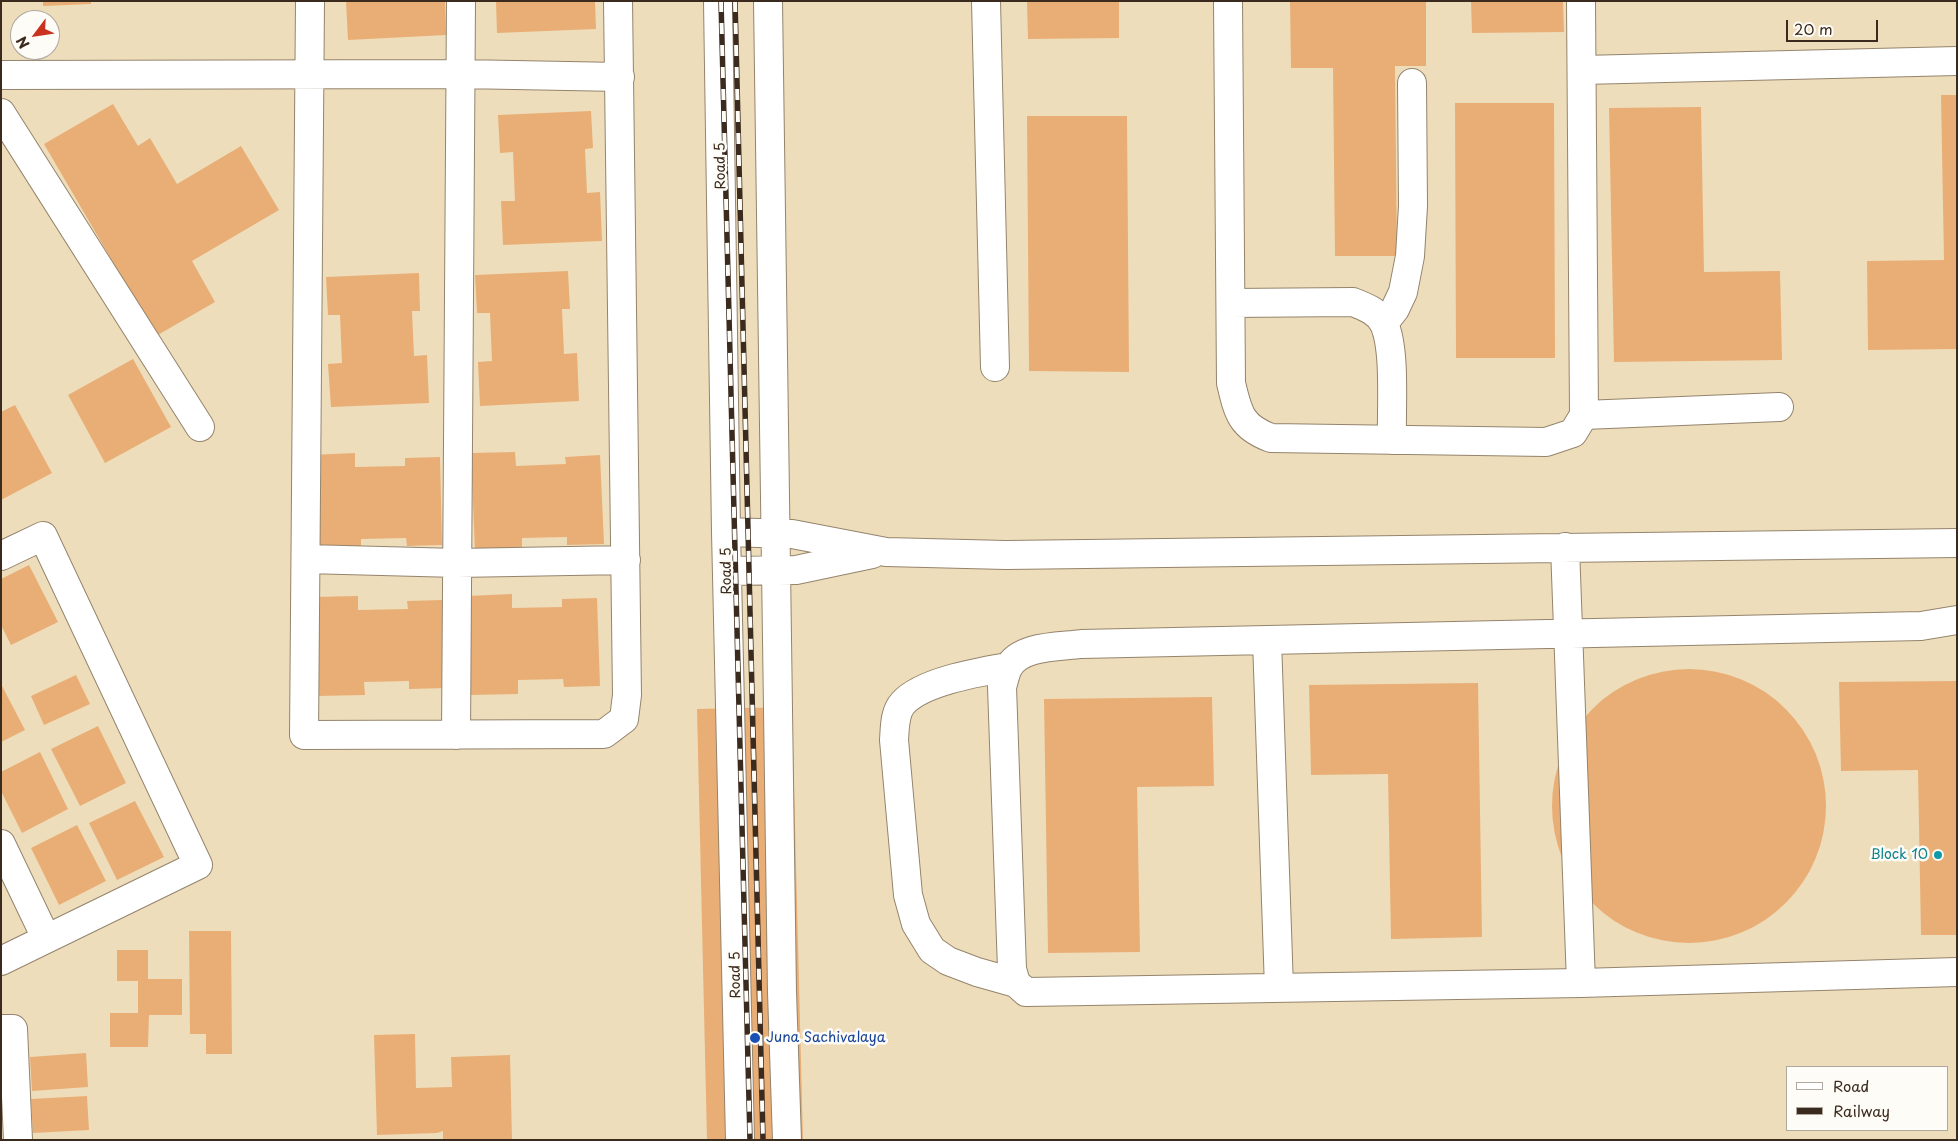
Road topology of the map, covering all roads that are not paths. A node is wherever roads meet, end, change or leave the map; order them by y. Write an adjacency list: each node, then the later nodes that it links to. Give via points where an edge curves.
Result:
1 (310, 1): 11 (street)
2 (461, 1): 12 (street)
3 (618, 1): 14 (street)
4 (718, 1): 24 (street, Road 5)
5 (768, 1): 25 (street)
6 (986, 1): 19 (street)
7 (1228, 1): 17 (street)
8 (1581, 1): 10 (street)
9 (1957, 60): 10 (street)
10 (1582, 70): 21 (street)
11 (311, 74): 12 (street); 13 (street); 30 (street)
12 (461, 74): 14 (street); 32 (street)
13 (1, 75)
14 (620, 77): 31 (street)
15 (1412, 83): 18 (street, via 1410,256 1403,292)
16 (1, 114): 22 (street)
17 (1231, 303): 18 (street, via 1353,302 1371,309); 23 (street, via 1231,383 1239,414 1254,432 1271,438)
18 (1384, 323): 23 (street, via 1390,342)
19 (995, 367)
20 (1779, 407): 21 (street)
21 (1584, 415): 23 (street, via 1573,433 1546,442)
22 (200, 427)
23 (1392, 440)
24 (726, 532): 25 (street); 33 (street, Road 5)
25 (776, 534): 28 (street, via 792,534); 34 (street)
26 (1957, 543): 27 (street)
27 (1565, 548): 28 (street, via 1006,555); 36 (street)
28 (886, 552): 34 (street)
29 (1, 556): 41 (street, via 43,536 198,864)
30 (306, 559): 32 (street); 39 (street, via 304,735)
31 (626, 560): 32 (street); 39 (street, via 628,695 624,719 604,734)
32 (457, 563): 39 (street)
33 (727, 571): 34 (street); 49 (street, Road 5)
34 (777, 571): 50 (street)
35 (1957, 620): 36 (street, via 1921,626)
36 (1569, 634): 37 (street); 45 (street)
37 (1267, 640): 38 (street, via 1081,644 1039,649 1022,655); 46 (street)
38 (1008, 667): 44 (street, via 1002,687 1012,969); 44 (street, via 938,684 915,694 902,704 896,718 894,740 908,895 916,924 932,950 948,961)
39 (456, 734)
40 (1, 844): 41 (street)
41 (46, 938): 42 (street)
42 (1, 960)
43 (1957, 972): 45 (street)
44 (1016, 983): 46 (street, via 1026,992)
45 (1581, 983): 46 (street)
46 (1280, 988)
47 (1, 1029): 48 (street, via 13,1029)
48 (18, 1140)
49 (740, 1140)
50 (787, 1140)

